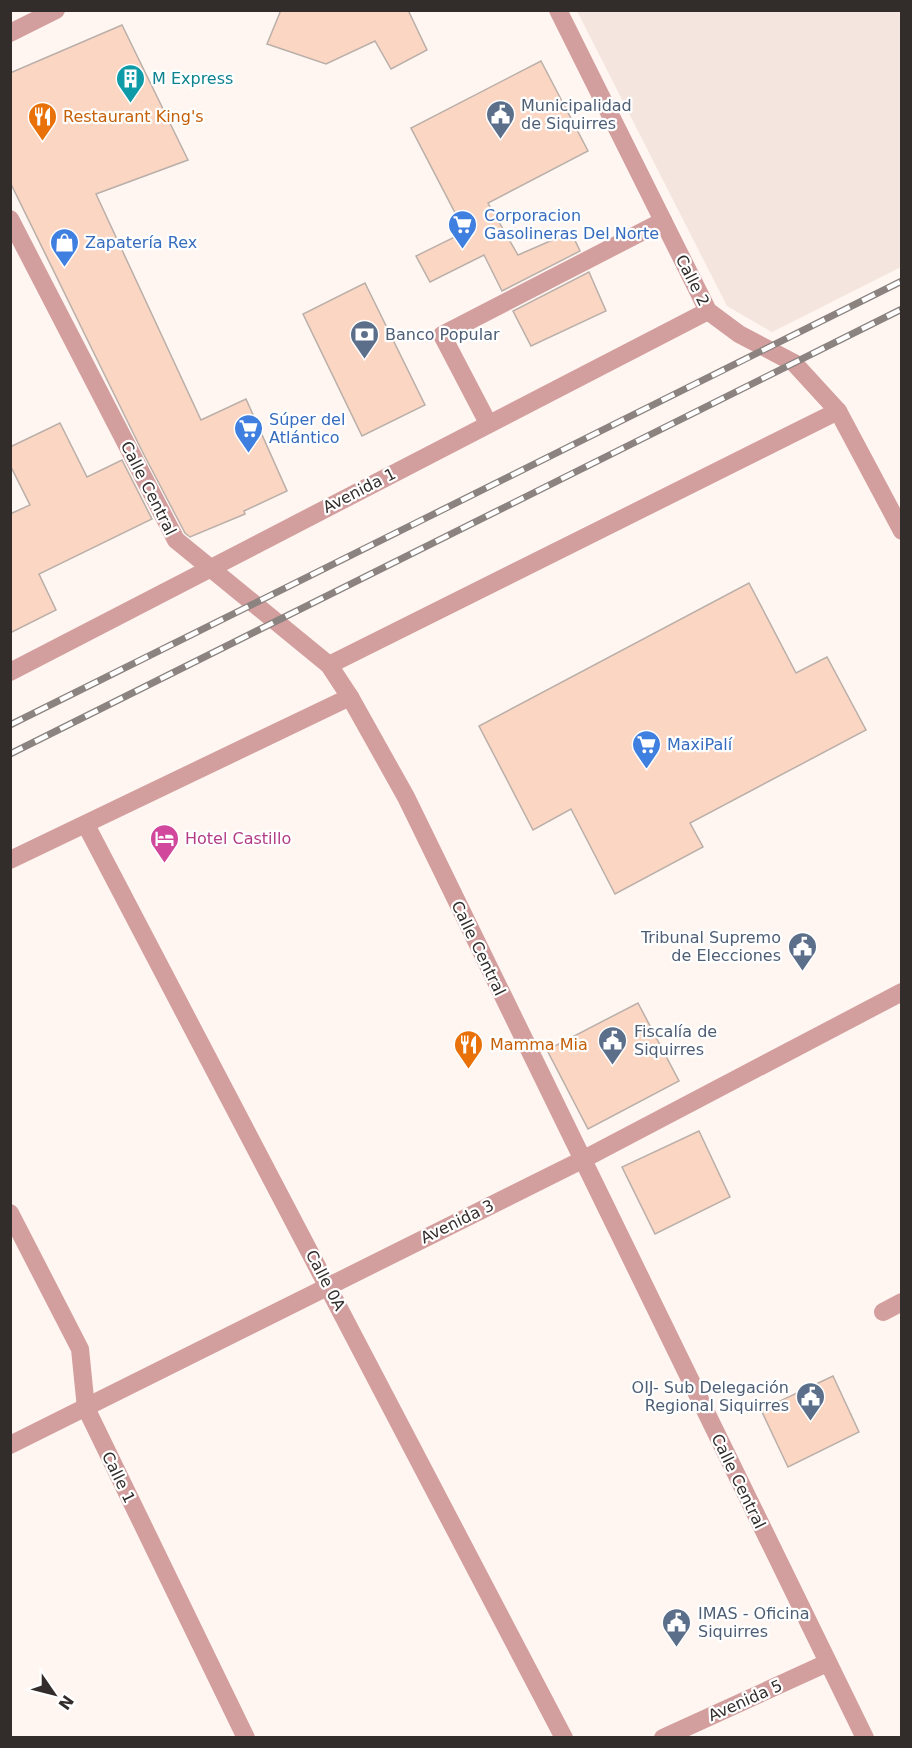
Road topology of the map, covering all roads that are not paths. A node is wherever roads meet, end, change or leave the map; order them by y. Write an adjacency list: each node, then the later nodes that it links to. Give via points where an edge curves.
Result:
1 (56, 10): 3 (street)
2 (558, 10): 5 (street, Calle 2)
3 (10, 33)
4 (10, 219): 10 (street, Calle Central, via 176,540)
5 (663, 221): 6 (street, Calle 2); 8 (street, via 442,334)
6 (708, 311): 7 (street, Calle 2, via 739,334 794,363); 8 (street, Avenida 1)
7 (838, 411): 9 (street, Calle 2); 11 (street)
8 (488, 423): 10 (street, Avenida 1)
9 (902, 531)
10 (208, 568): 11 (street, Calle Central); 12 (street, Avenida 1)
11 (329, 665): 13 (street, Calle Central)
12 (10, 672)
13 (350, 697): 14 (street); 17 (street, Calle Central, via 406,797)
14 (86, 825): 15 (street); 19 (street, Calle 0A)
15 (10, 860)
16 (902, 992): 17 (street, Avenida 3)
17 (582, 1160): 19 (street, Avenida 3); 24 (street, Calle Central)
18 (10, 1213): 22 (street, Calle 1, via 80,1349)
19 (328, 1284): 22 (street, Avenida 3); 26 (street, Calle 0A)
20 (902, 1302): 21 (street)
21 (883, 1312)
22 (86, 1408): 23 (street, Avenida 3); 25 (street, Calle 1)
23 (10, 1445)
24 (827, 1663): 27 (street, Avenida 5); 28 (street, Calle Central)
25 (246, 1737)
26 (564, 1737)
27 (663, 1737)
28 (865, 1737)

